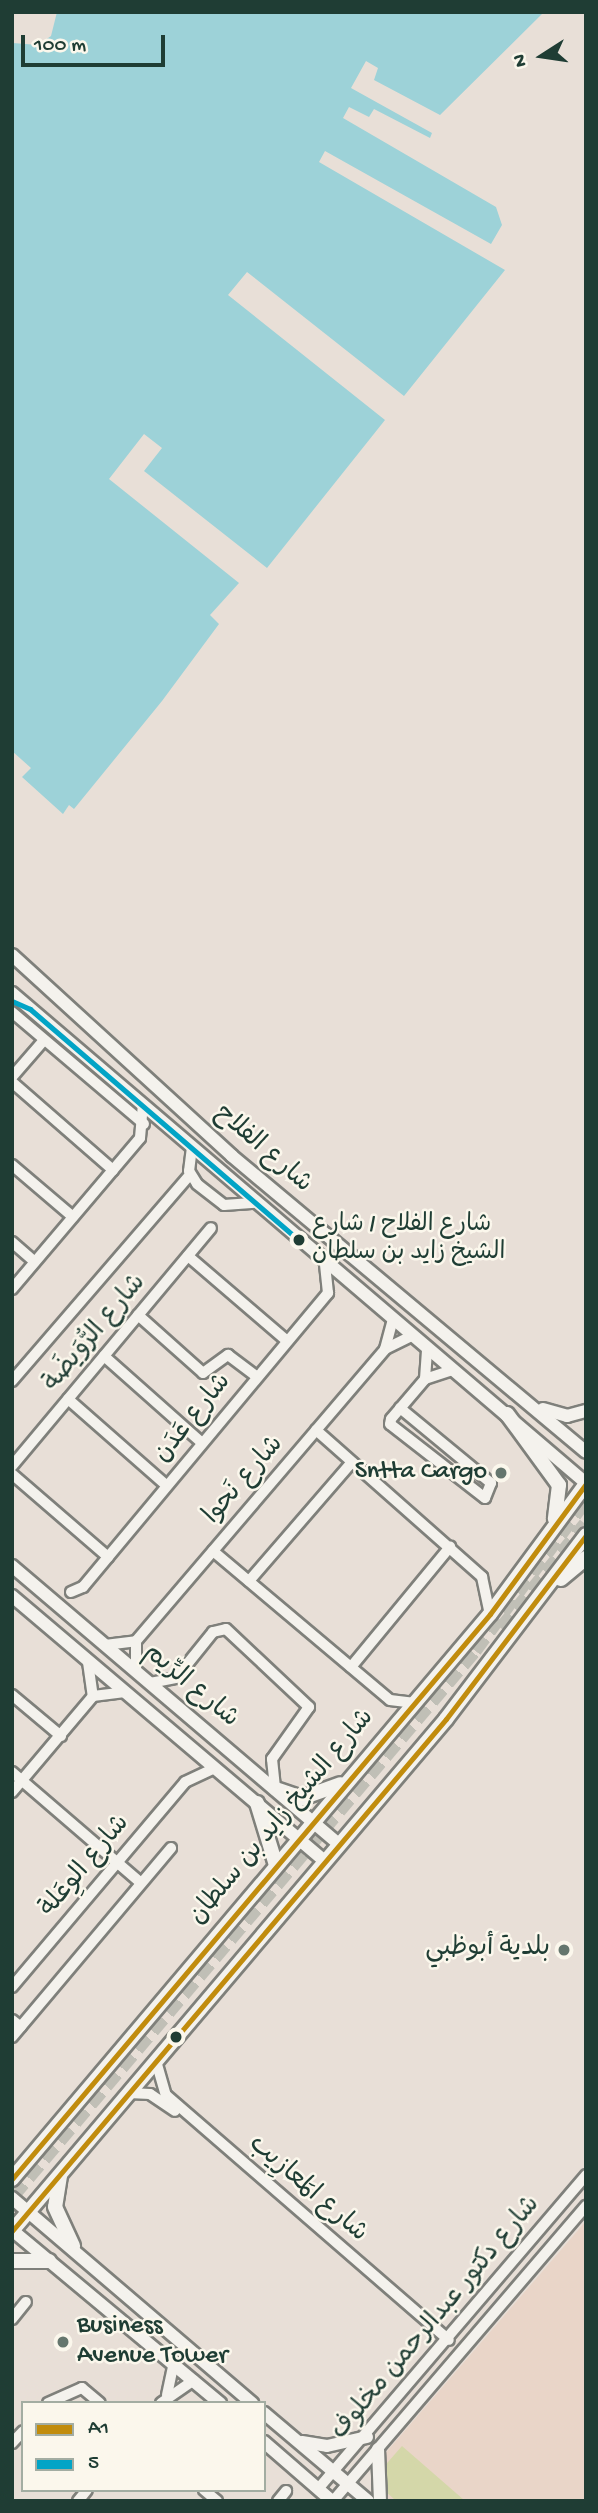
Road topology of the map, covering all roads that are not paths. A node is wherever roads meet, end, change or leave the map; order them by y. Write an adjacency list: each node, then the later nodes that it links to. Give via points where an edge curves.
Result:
1 (12, 955): 35 (street, شارع الفلاح, via 232,1156)
2 (12, 993): 4 (street, شارع الفلاح)
3 (12, 1001): 4 (street)
4 (30, 1009): 7 (street, شارع الفلاح)
5 (12, 1013): 6 (street)
6 (44, 1040): 8 (street); 9 (street)
7 (92, 1062): 8 (street); 10 (street, شارع الفلاح)
8 (82, 1072): 11 (street)
9 (12, 1080): 14 (street)
10 (143, 1105): 11 (street); 12 (street, شارع الفلاح)
11 (144, 1124): 14 (street)
12 (192, 1147): 15 (street); 16 (street, شارع الفلاح)
13 (12, 1165): 17 (street)
14 (113, 1170): 17 (street)
15 (190, 1175): 16 (street, via 221,1204); 34 (street)
16 (255, 1203): 22 (street, شارع الفلاح)
17 (74, 1217): 21 (street)
18 (211, 1228): 20 (street, شارع الرُّوَيضَة)
19 (12, 1242): 21 (street)
20 (188, 1256): 24 (street, شارع الرُّوَيضَة); 27 (street)
21 (35, 1262): 23 (street)
22 (326, 1263): 25 (street, شارع الفلاح); 27 (street, شارع عَدَن, via 328,1293)
23 (12, 1289)
24 (138, 1315): 30 (street, شارع الرُّوَيضَة); 32 (street, via 203,1373 228,1355)
25 (393, 1320): 26 (street, شارع الفلاح); 28 (street, شارع نَحوا)
26 (412, 1336): 28 (street, شارع نَحوا); 29 (street, شارع الفلاح)
27 (287, 1341): 32 (street, شارع عَدَن)
28 (385, 1349): 40 (street, شارع نَحوا)
29 (427, 1350): 31 (street, شارع الفلاح); 33 (street)
30 (104, 1356): 36 (street, شارع الرُّوَيضَة); 41 (street)
31 (452, 1370): 33 (street); 39 (street, شارع الفلاح)
32 (256, 1376): 41 (street, شارع عَدَن)
33 (425, 1379): 37 (street)
34 (12, 1381)
35 (519, 1394): 38 (street, via 556,1415); 42 (street, شارع الفلاح)
36 (68, 1399): 44 (street, شارع الرُّوَيضَة); 47 (street)
37 (400, 1408): 37 (street, via 391,1426 485,1498 491,1483)
38 (586, 1412)
39 (507, 1414): 46 (street, شارع الفلاح); 54 (main road, via 545,1461 562,1494 559,1512)
40 (316, 1430): 43 (street); 50 (street, شارع نَحوا)
41 (201, 1442): 47 (street, شارع عَدَن)
42 (586, 1452)
43 (352, 1462): 49 (street); 55 (street)
44 (12, 1466)
45 (12, 1475): 51 (street)
46 (586, 1484): 54 (main road, شارع الشيخ زايد بن سلطان)
47 (166, 1485): 51 (street, شارع عَدَن)
48 (586, 1535): 58 (main road)
49 (450, 1548): 59 (street, via 488,1586); 63 (street)
50 (212, 1551): 55 (street); 60 (street, شارع نَحوا)
51 (108, 1557): 56 (street, شارع عَدَن)
52 (586, 1558): 58 (main road)
53 (12, 1566): 61 (street, شارع الرِّيم)
54 (525, 1571): 59 (main road, شارع الشيخ زايد بن سلطان)
55 (249, 1581): 63 (street)
56 (71, 1592)
57 (12, 1596): 62 (street, شارع الرِّيم)
58 (541, 1596): 84 (main road)
59 (490, 1614): 69 (main road, شارع الشيخ زايد بن سلطان)
60 (136, 1641): 61 (street); 64 (street)
61 (105, 1645): 64 (street, شارع الرِّيم)
62 (88, 1662): 66 (street, شارع الرِّيم); 68 (street)
63 (351, 1667): 69 (street, via 396,1703)
64 (136, 1671): 65 (street, شارع الرِّيم)
65 (150, 1683): 77 (street, شارع الرِّيم); 77 (street, via 176,1678 213,1632 226,1629 308,1704 307,1717 272,1759)
66 (125, 1692): 68 (street); 71 (street, شارع الرِّيم)
67 (12, 1695): 70 (street)
68 (93, 1696): 70 (street)
69 (413, 1703): 76 (main road, شارع الشيخ زايد بن سلطان)
70 (61, 1736): 75 (street)
71 (194, 1750): 72 (street, شارع الرِّيم); 74 (street)
72 (215, 1768): 74 (street); 80 (street, شارع الرِّيم)
73 (12, 1772): 75 (street)
74 (193, 1775): 87 (street, شارع الوِعَلة)
75 (22, 1780): 78 (street); 87 (street)
76 (342, 1784): 77 (main road, via 302,1798); 82 (main road, شارع الشيخ زايد بن سلطان)
77 (276, 1789): 79 (street, شارع الرِّيم)
78 (12, 1792)
79 (290, 1801): 81 (street, via 286,1814); 82 (street, شارع الرِّيم)
80 (257, 1803): 81 (street, شارع الرِّيم); 88 (main road)
81 (274, 1818): 83 (street, شارع الرِّيم)
82 (312, 1820): 83 (main road, شارع الشيخ زايد بن سلطان); 84 (street, شارع الرِّيم)
83 (297, 1837): 86 (street, شارع الرِّيم); 88 (main road, شارع الشيخ زايد بن سلطان)
84 (339, 1844): 86 (main road)
85 (171, 1848): 89 (street)
86 (325, 1861): 93 (main road)
87 (118, 1863): 89 (street); 90 (street, شارع الوِعَلة)
88 (276, 1865): 96 (main road, شارع الشيخ زايد بن سلطان)
89 (141, 1883): 91 (street)
90 (12, 1987)
91 (16, 2024): 92 (street)
92 (12, 2038)
93 (156, 2061): 94 (main road); 110 (street, شارع المَعازِيب, via 166,2095)
94 (129, 2093): 95 (street, via 156,2097); 98 (main road)
95 (188, 2121)
96 (36, 2151): 97 (main road); 100 (main road, شارع الشيخ زايد بن سلطان)
97 (12, 2161)
98 (61, 2172): 103 (main road); 105 (main road, via 55,2207)
99 (586, 2175): 110 (street, شارع دكتور عبدالرحمن مخلوف)
100 (12, 2179)
101 (12, 2198): 103 (street)
102 (586, 2206): 122 (street, شارع دكتور عبدالرحمن مخلوف)
103 (29, 2211): 104 (main road); 105 (street)
104 (12, 2231): 106 (street)
105 (73, 2246): 117 (street)
106 (49, 2260): 107 (main road); 111 (street)
107 (12, 2261)
108 (26, 2302): 109 (street)
109 (12, 2319)
110 (449, 2340): 119 (street, شارع دكتور عبدالرحمن مخلوف)
111 (174, 2362): 112 (street); 113 (street)
112 (194, 2380): 113 (street); 116 (street)
113 (164, 2399)
114 (51, 2401): 115 (street, via 73,2388)
115 (96, 2401)
116 (218, 2401)
117 (250, 2401)
118 (266, 2415): 120 (street)
119 (367, 2437): 120 (street, via 327,2446); 123 (street, شارع دكتور عبدالرحمن مخلوف)
120 (295, 2439): 123 (street)
121 (266, 2444): 125 (street)
122 (378, 2449): 124 (street, شارع دكتور عبدالرحمن مخلوف); 130 (street)
123 (334, 2472): 124 (street); 125 (street, شارع دكتور عبدالرحمن مخلوف)
124 (348, 2483): 128 (street, شارع دكتور عبدالرحمن مخلوف); 129 (street)
125 (318, 2489): 128 (street)
126 (286, 2491): 127 (street)
127 (278, 2501)
128 (332, 2501)
129 (369, 2501)
130 (380, 2501)

